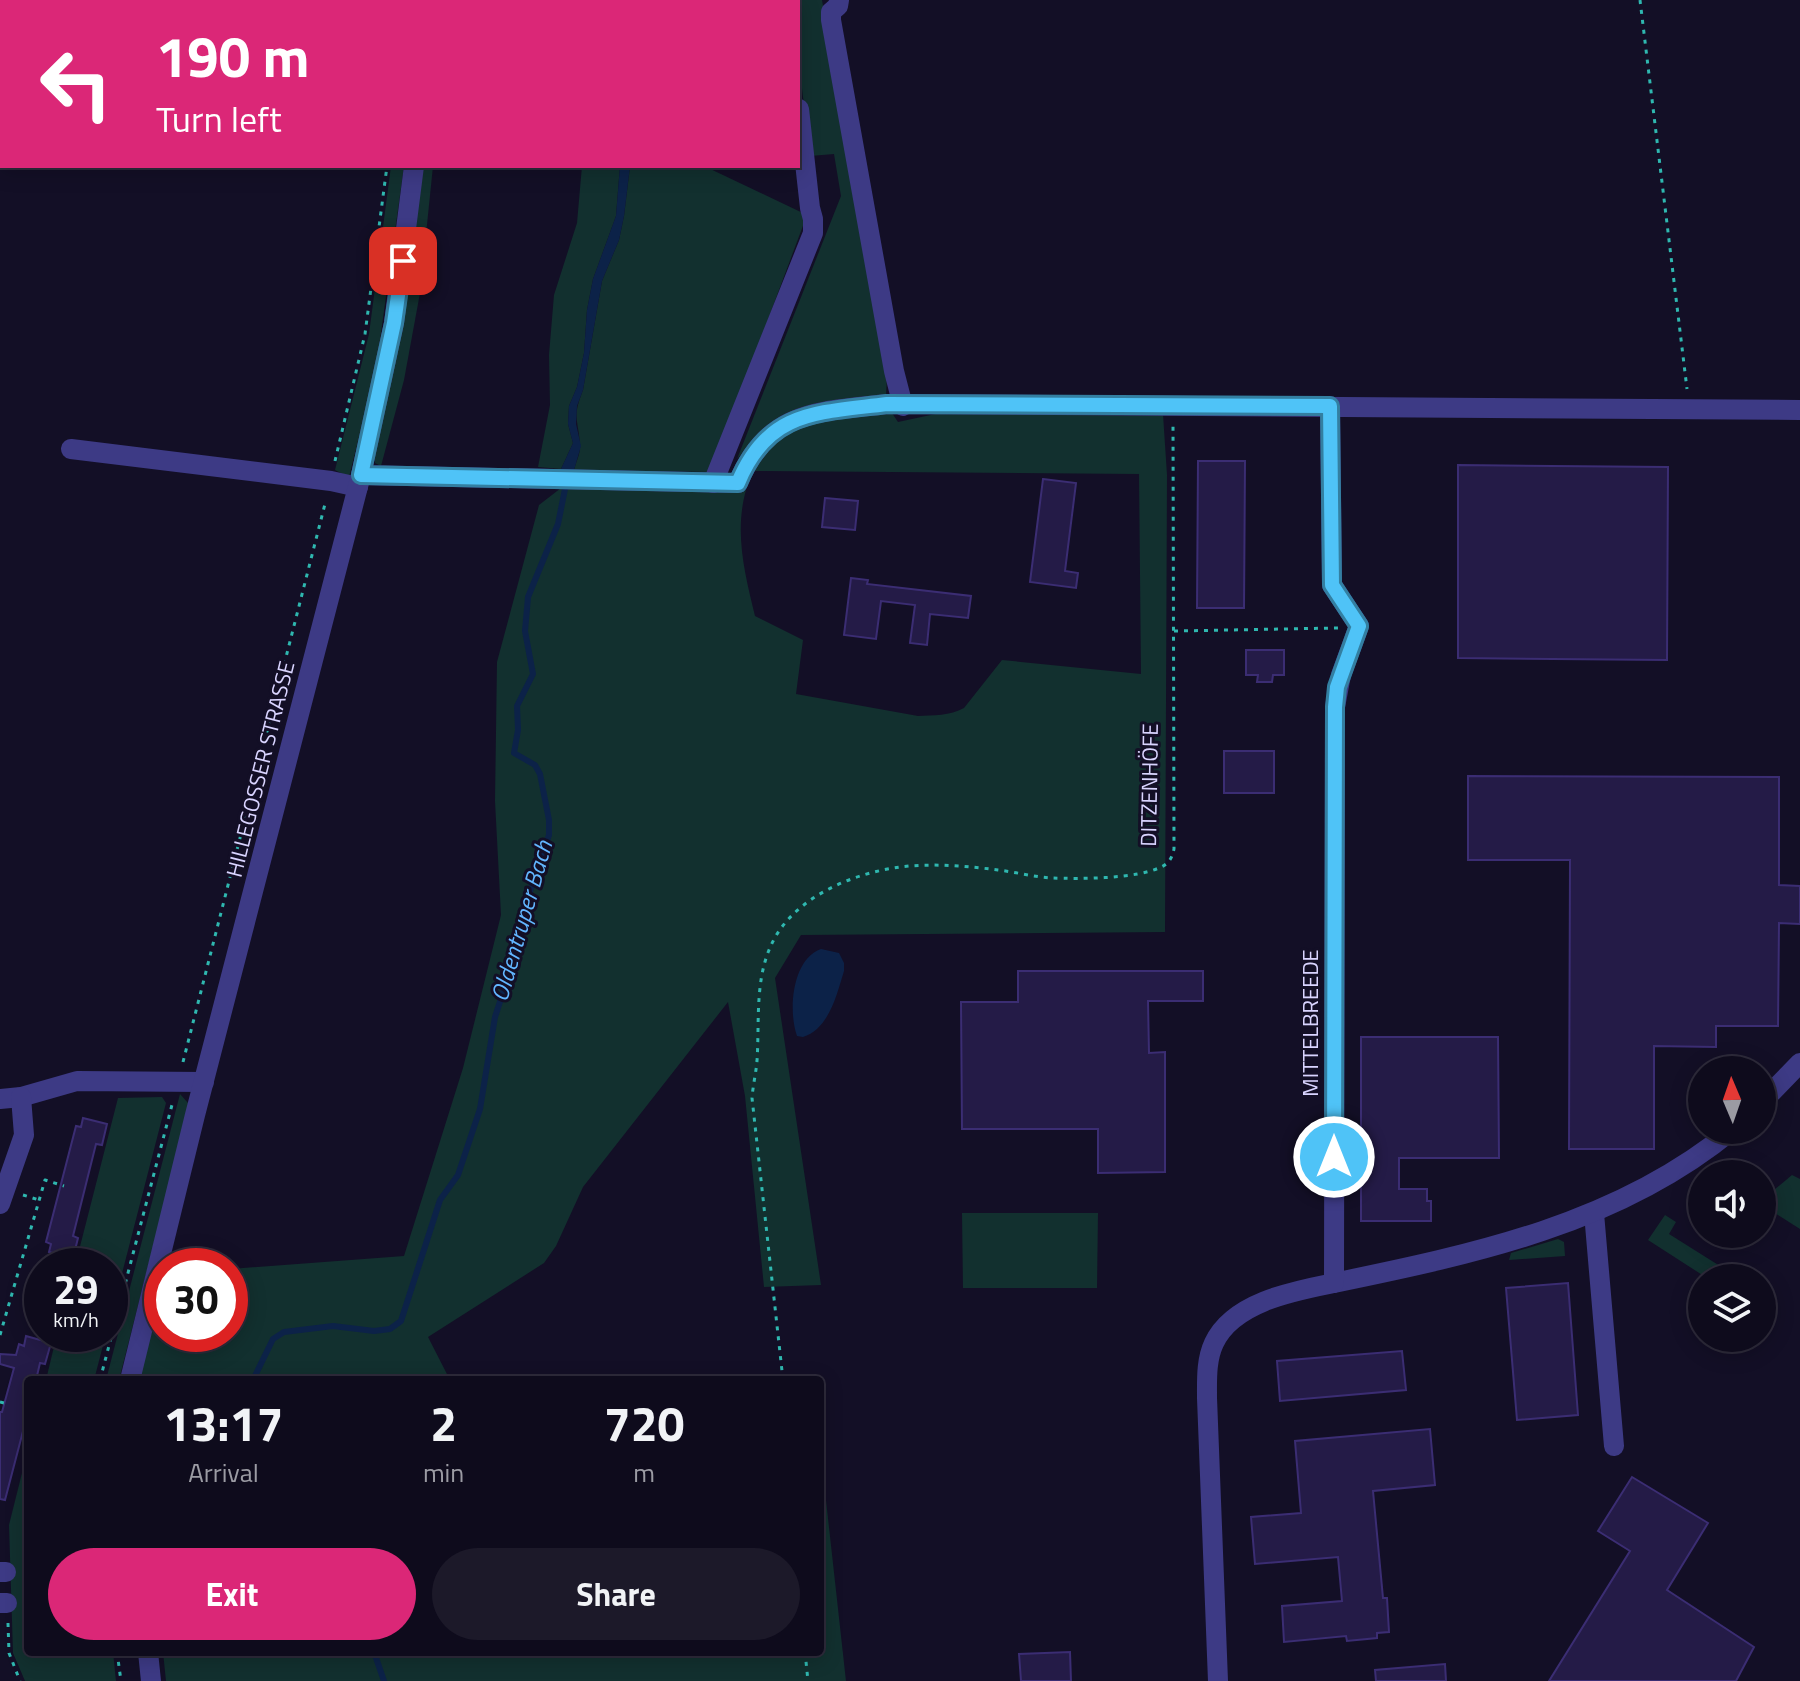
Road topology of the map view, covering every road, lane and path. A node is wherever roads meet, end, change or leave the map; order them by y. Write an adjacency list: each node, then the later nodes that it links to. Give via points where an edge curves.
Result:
1 (839, 0): 7 (street, via 831,20)
2 (1640, 0): 9 (path)
3 (800, 118): 14 (street, via 813,233)
4 (387, 168): 12 (path, via 365,334)
5 (414, 168): 13 (street, HILLEGOSSER STRASSE, via 394,323)
6 (1173, 404): 7 (street); 8 (street); 16 (path, DITZENHÖFE)
7 (903, 406): 14 (street, via 796,419 766,437 738,483)
8 (1330, 406): 9 (street); 27 (street, MITTELBREEDE, via 1332,585 1359,626 1335,707)
9 (1689, 408): 10 (street)
10 (1800, 410)
11 (71, 449): 12 (street)
12 (331, 481): 13 (street); 18 (path)
13 (359, 481): 14 (street); 19 (street, HILLEGOSSER STRASSE)
14 (713, 483)
15 (1321, 630): 16 (path)
16 (1174, 631): 32 (path, DITZENHÖFE, via 1174,849 1162,867 1110,877 1052,878 988,869 902,867 834,887 801,906 779,931 761,977 752,1098)
17 (1800, 1063): 20 (street)
18 (178, 1080): 19 (street); 21 (street, via 77,1081); 30 (path)
19 (204, 1082): 31 (street, HILLEGOSSER STRASSE)
20 (1776, 1088)
21 (21, 1097): 22 (street); 25 (street, via 24,1135)
22 (0, 1099)
23 (1713, 1144): 26 (street, via 1674,1172)
24 (64, 1186): 28 (path, via 45,1180)
25 (0, 1204)
26 (1594, 1213): 27 (street, via 1522,1239); 35 (street)
27 (1334, 1283): 44 (street, via 1255,1307 1227,1325 1213,1345 1207,1398)
28 (1, 1327): 29 (path)
29 (0, 1335)
30 (101, 1376)
31 (131, 1376)
32 (783, 1376)
33 (0, 1402): 34 (path)
34 (8, 1404)
35 (1614, 1446)
36 (4, 1603): 40 (path, via 9,1653)
37 (118, 1656): 41 (path)
38 (148, 1656): 42 (street)
39 (805, 1656): 43 (path)
40 (20, 1681)
41 (121, 1681)
42 (151, 1681)
43 (808, 1681)
44 (1218, 1681)

